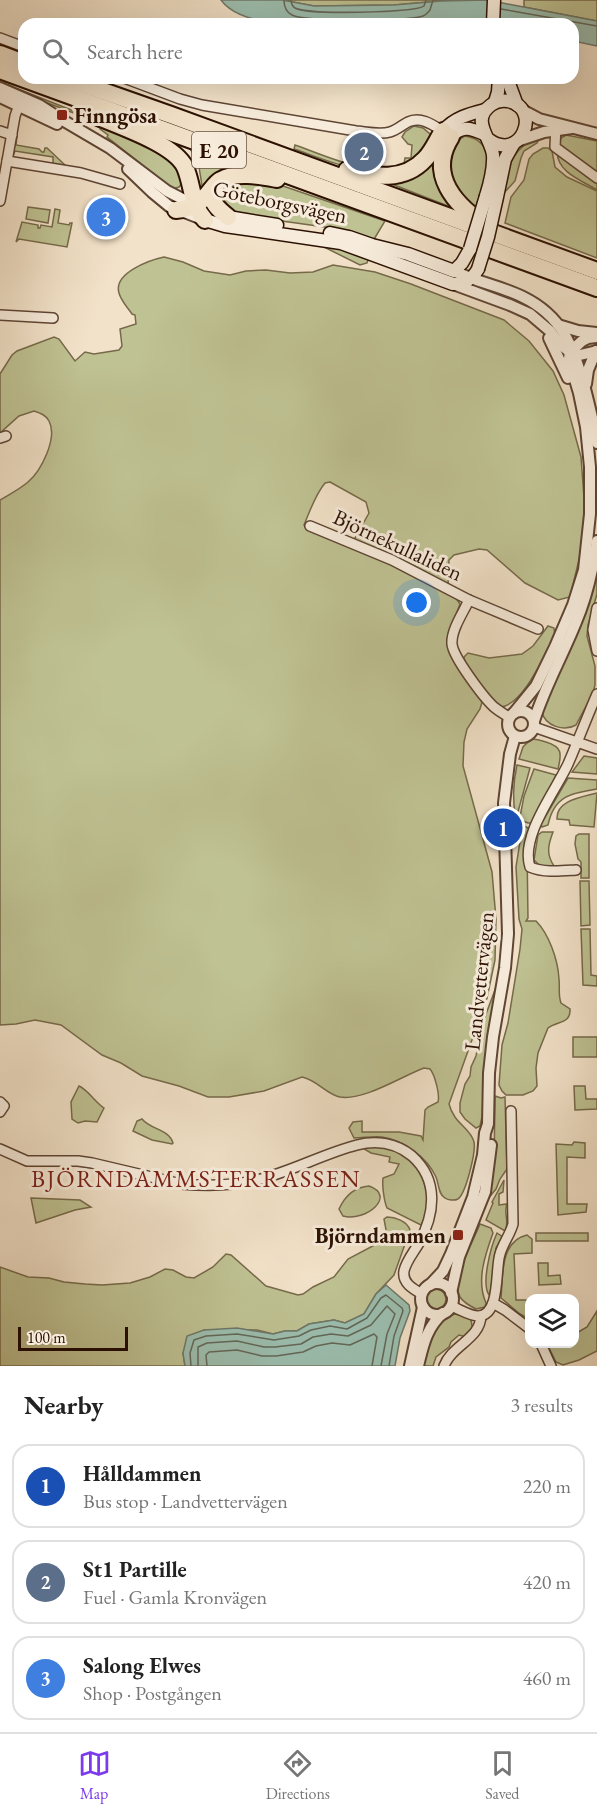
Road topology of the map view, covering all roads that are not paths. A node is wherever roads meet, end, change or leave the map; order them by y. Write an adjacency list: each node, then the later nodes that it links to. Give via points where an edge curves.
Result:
1 (494, 0): 3 (main road)
2 (502, 0): 4 (main road)
3 (494, 18)
4 (501, 18)
5 (0, 38): 6 (street)
6 (18, 45)
7 (0, 54): 8 (highway)
8 (18, 61)
9 (0, 71): 10 (highway, E 20); 11 (highway)
10 (18, 77)
11 (18, 79)
12 (28, 84): 34 (highway, via 165,147 182,163)
13 (37, 84): 24 (highway, E 20)
14 (82, 84): 27 (highway, via 368,176 397,175 416,167)
15 (82, 84): 42 (highway, E 20)
16 (140, 84): 27 (street, via 202,105 378,133 417,120)
17 (499, 84): 22 (main road)
18 (509, 84): 23 (main road)
19 (0, 88): 21 (street)
20 (0, 97): 21 (street)
21 (20, 101): 29 (street); 39 (street, via 39,105 110,148)
22 (490, 106): 23 (main road, via 506,101); 27 (main road, via 452,122); 30 (main road, via 481,122)
23 (519, 107): 25 (street); 31 (main road, via 526,125)
24 (118, 113): 36 (highway, E 20); 40 (highway, via 166,135 187,150 196,168)
25 (556, 127): 28 (street); 31 (street); 33 (street, via 555,147)
26 (0, 131): 29 (street)
27 (447, 134): 30 (main road, via 464,128 476,129); 42 (highway, via 442,162 450,193 470,214)
28 (597, 134)
29 (12, 135): 32 (street)
30 (486, 136): 31 (main road, via 499,145); 37 (main road, via 493,154)
31 (516, 142): 37 (main road, via 505,159)
32 (7, 161): 35 (street, via 81,173); 38 (street)
33 (597, 178)
34 (189, 181): 39 (highway); 40 (highway)
35 (120, 184)
36 (319, 186): 40 (highway, via 236,176 220,180); 46 (highway, E 20)
37 (492, 197): 43 (main road, bridge); 43 (main road, bridge, via 488,237)
38 (0, 201)
39 (175, 202): 40 (highway, via 184,209)
40 (203, 205): 41 (highway, via 211,196 215,206); 43 (main road, Göteborgsvägen, via 225,226 341,243)
41 (228, 217): 43 (main road, Göteborgsvägen, via 350,237)
42 (518, 243): 44 (highway, E 20)
43 (463, 271): 45 (main road); 45 (main road, via 463,283); 47 (street, via 482,276); 48 (street)
44 (597, 272)
45 (470, 279): 47 (street); 48 (street)
46 (597, 288)
47 (505, 290): 52 (street, via 532,302)
48 (474, 292): 51 (street, via 519,308)
49 (0, 315): 50 (street)
50 (53, 318)
51 (541, 322): 55 (street, via 560,344); 56 (street, via 571,386)
52 (558, 325): 53 (street); 55 (street)
53 (597, 335): 55 (street)
54 (596, 351): 55 (street); 56 (street)
55 (573, 352): 56 (street)
56 (582, 392): 57 (street); 65 (street, via 590,467 584,570 573,606 536,686)
57 (597, 443)
58 (310, 526): 60 (street, Björnekullaliden, via 392,560)
59 (597, 541): 66 (street, via 593,572 576,623)
60 (469, 600): 62 (street, Björnekullaliden); 65 (street, Björnekullaliden, via 456,626 454,652 484,696)
61 (597, 608): 63 (street, via 593,630)
62 (538, 629)
63 (597, 651)
64 (597, 694): 68 (street)
65 (512, 715): 66 (street, via 525,711); 67 (street, via 509,728)
66 (534, 724): 67 (street, via 527,736); 68 (street)
67 (515, 736): 74 (street, Landvettervägen, via 504,803 508,934 489,1073)
68 (577, 741): 69 (street); 70 (street, via 534,830 528,861 530,867 540,870)
69 (597, 749)
70 (576, 870)
71 (0, 1102): 73 (street, via 4,1106)
72 (511, 1111): 79 (street, via 513,1224 499,1254)
73 (0, 1112)
74 (488, 1124): 76 (street, Landvettervägen, via 473,1197 448,1260); 77 (street, Landvettervägen, via 490,1159 485,1192 459,1257)
75 (0, 1149): 78 (street, via 27,1161 78,1161 197,1185 255,1180 366,1143 392,1145 421,1165 431,1185 429,1221 404,1272 409,1286)
76 (430, 1285): 77 (street, via 443,1284); 78 (street)
77 (452, 1293): 81 (street)
78 (423, 1294): 80 (street)
79 (493, 1303): 82 (street); 83 (street)
80 (423, 1307): 81 (street, via 432,1314); 85 (street)
81 (447, 1310): 82 (street); 86 (street, via 427,1333)
82 (481, 1316): 87 (street, via 479,1328)
83 (525, 1325)
84 (543, 1348): 88 (street)
85 (410, 1366)
86 (418, 1366)
87 (444, 1366)
88 (551, 1366)

